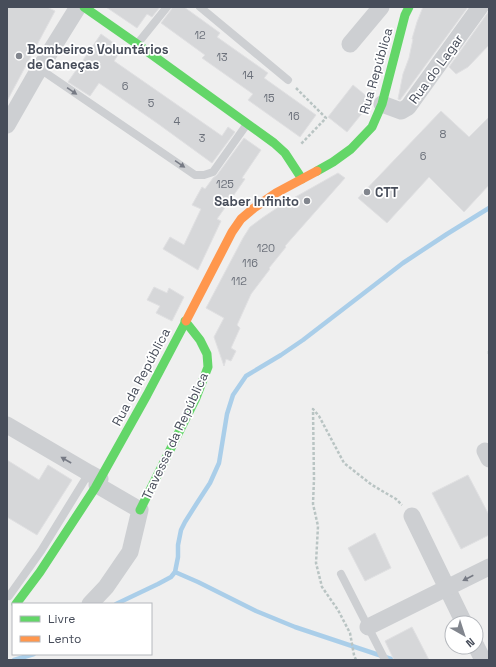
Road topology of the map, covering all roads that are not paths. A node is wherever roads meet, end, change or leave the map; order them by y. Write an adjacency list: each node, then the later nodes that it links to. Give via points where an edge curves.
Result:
1 (78, 7): 10 (street)
2 (84, 7): 8 (main road)
3 (167, 7): 8 (lane)
4 (200, 7): 11 (lane)
5 (381, 7): 9 (street)
6 (480, 7): 12 (street, Rua do Lagar, via 408,107 401,111)
7 (402, 10): 12 (main road, Rua República)
8 (137, 44): 13 (main road)
9 (350, 44)
10 (40, 69): 13 (lane, one-way to 13, via 196,175 213,172); 14 (street)
11 (288, 80)
12 (382, 104): 15 (main road, Rua República, via 372,127 351,149)
13 (247, 123): 15 (main road, via 287,156)
14 (7, 125)
15 (302, 179): 16 (main road, Rua da República, via 274,194 241,219)
16 (185, 322): 18 (main road, Rua da República, via 147,395); 19 (main road, Travessa da República, via 200,340 207,354 208,367 196,398)
17 (7, 425): 18 (street, Travessa da República, one-way to 17)
18 (95, 479): 19 (street, Travessa da República); 24 (lane); 25 (main road, Rua da República, via 90,496)
19 (140, 510): 26 (street, Travessa da República, via 130,552 106,587)
20 (412, 516): 23 (street)
21 (489, 567): 23 (street, one-way to 23)
22 (341, 574): 28 (lane)
23 (447, 588): 27 (street); 28 (street)
24 (7, 598)
25 (17, 603)
26 (91, 603)
27 (460, 615)
28 (368, 627): 29 (lane)
29 (386, 660)

